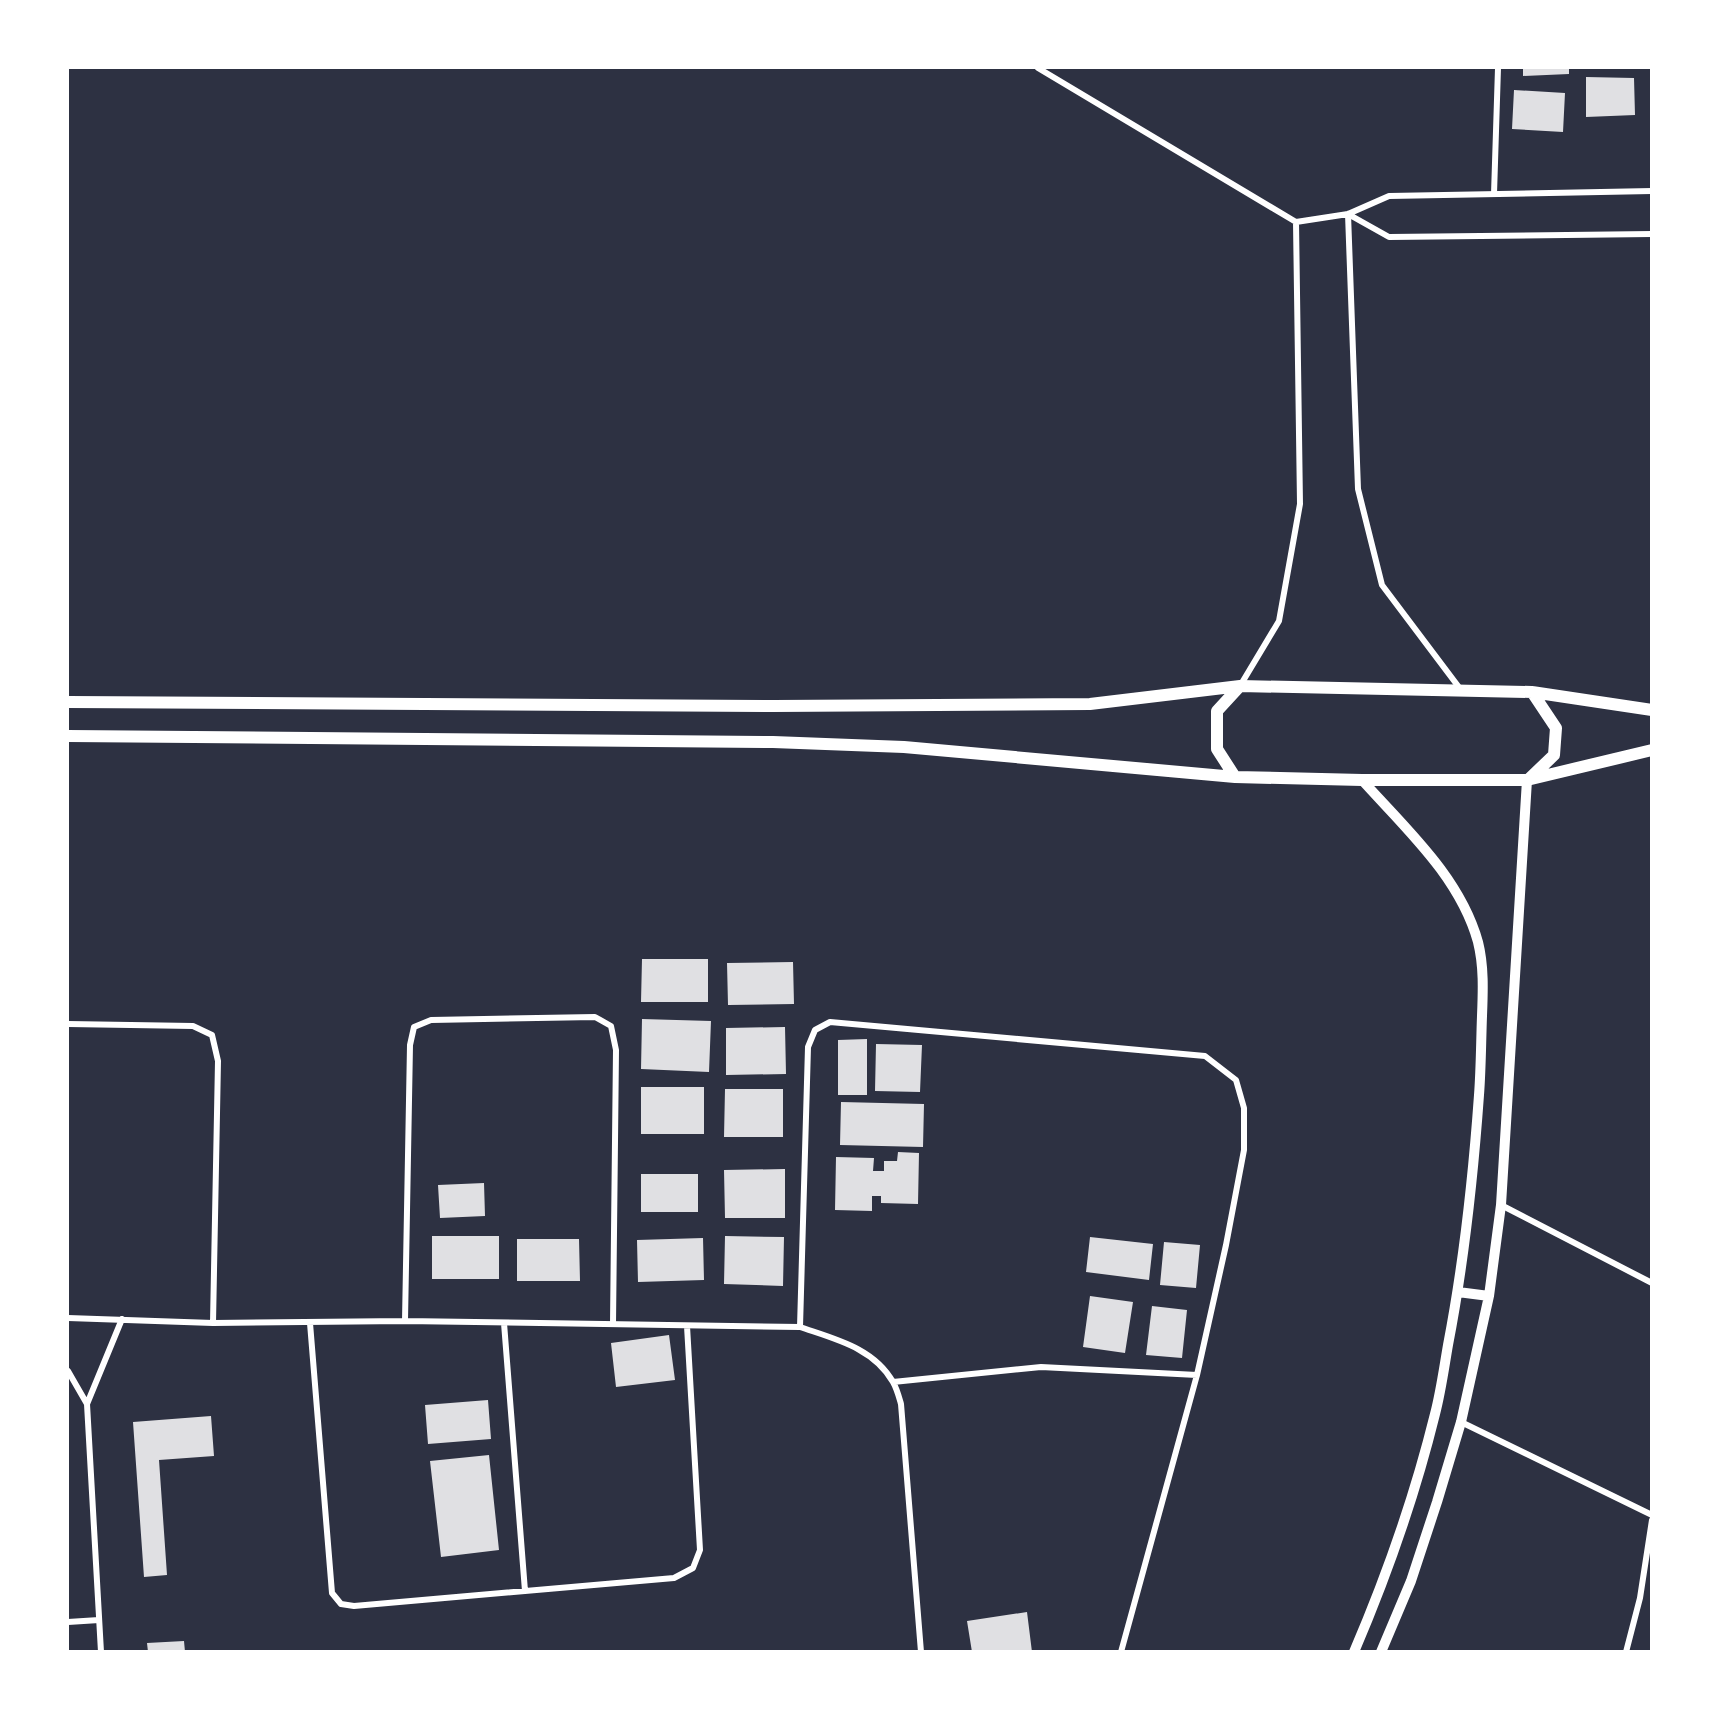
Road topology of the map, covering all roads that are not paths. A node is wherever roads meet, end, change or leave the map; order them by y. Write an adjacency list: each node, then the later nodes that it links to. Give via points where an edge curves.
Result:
1 (1038, 68): 6 (street)
2 (1498, 68): 4 (street)
3 (1652, 191): 4 (street)
4 (1494, 194): 5 (street, via 1389,196)
5 (1348, 214): 6 (street); 7 (street, via 1389,237); 9 (street, via 1358,489 1382,585)
6 (1296, 222): 8 (street, via 1300,504 1279,621)
7 (1652, 234)
8 (1240, 686): 9 (main road); 11 (main road, via 1090,704); 15 (main road, via 1217,711 1217,749)
9 (1461, 690): 10 (main road)
10 (1532, 692): 12 (main road); 17 (main road, via 1556,728 1554,754)
11 (68, 702)
12 (1652, 710)
13 (68, 736): 15 (main road, via 773,742 904,747)
14 (1652, 750): 17 (main road)
15 (1235, 777): 16 (main road)
16 (1362, 780): 17 (main road); 21 (main road, via 1452,885 1478,941 1483,970 1481,1069 1471,1203)
17 (1527, 780): 19 (main road)
18 (68, 1024): 26 (street, via 193,1026 212,1035 218,1061)
19 (1501, 1205): 20 (street); 22 (main road)
20 (1652, 1283)
21 (1458, 1292): 22 (main road); 45 (main road, via 1436,1413 1386,1573)
22 (1489, 1296): 36 (main road)
23 (68, 1318): 24 (street)
24 (122, 1318): 26 (street); 35 (street)
25 (405, 1321): 27 (street); 28 (street); 29 (street, via 410,1045 414,1027 431,1020 595,1017 611,1026 616,1050)
26 (213, 1323): 27 (street)
27 (310, 1323): 39 (street, via 332,1593 341,1604 354,1606)
28 (504, 1323): 29 (street); 39 (street)
29 (613, 1324): 30 (street)
30 (687, 1326): 31 (street); 39 (street, via 700,1551 693,1568 674,1578)
31 (800, 1327): 33 (street, via 808,1047 815,1030 830,1022 1205,1056 1236,1080 1244,1108 1244,1149); 34 (street, via 855,1346 879,1363)
32 (68, 1371): 35 (street)
33 (1197, 1375): 34 (street, via 1041,1367); 44 (street)
34 (893, 1382): 43 (street, via 901,1404)
35 (87, 1404): 40 (street)
36 (1461, 1422): 37 (street); 46 (main road, via 1411,1581)
37 (1652, 1515)
38 (1652, 1520): 47 (street, via 1640,1598)
39 (525, 1591)
40 (99, 1620): 41 (street); 42 (street)
41 (68, 1622)
42 (101, 1652)
43 (921, 1652)
44 (1121, 1652)
45 (1354, 1652)
46 (1381, 1652)
47 (1626, 1652)

